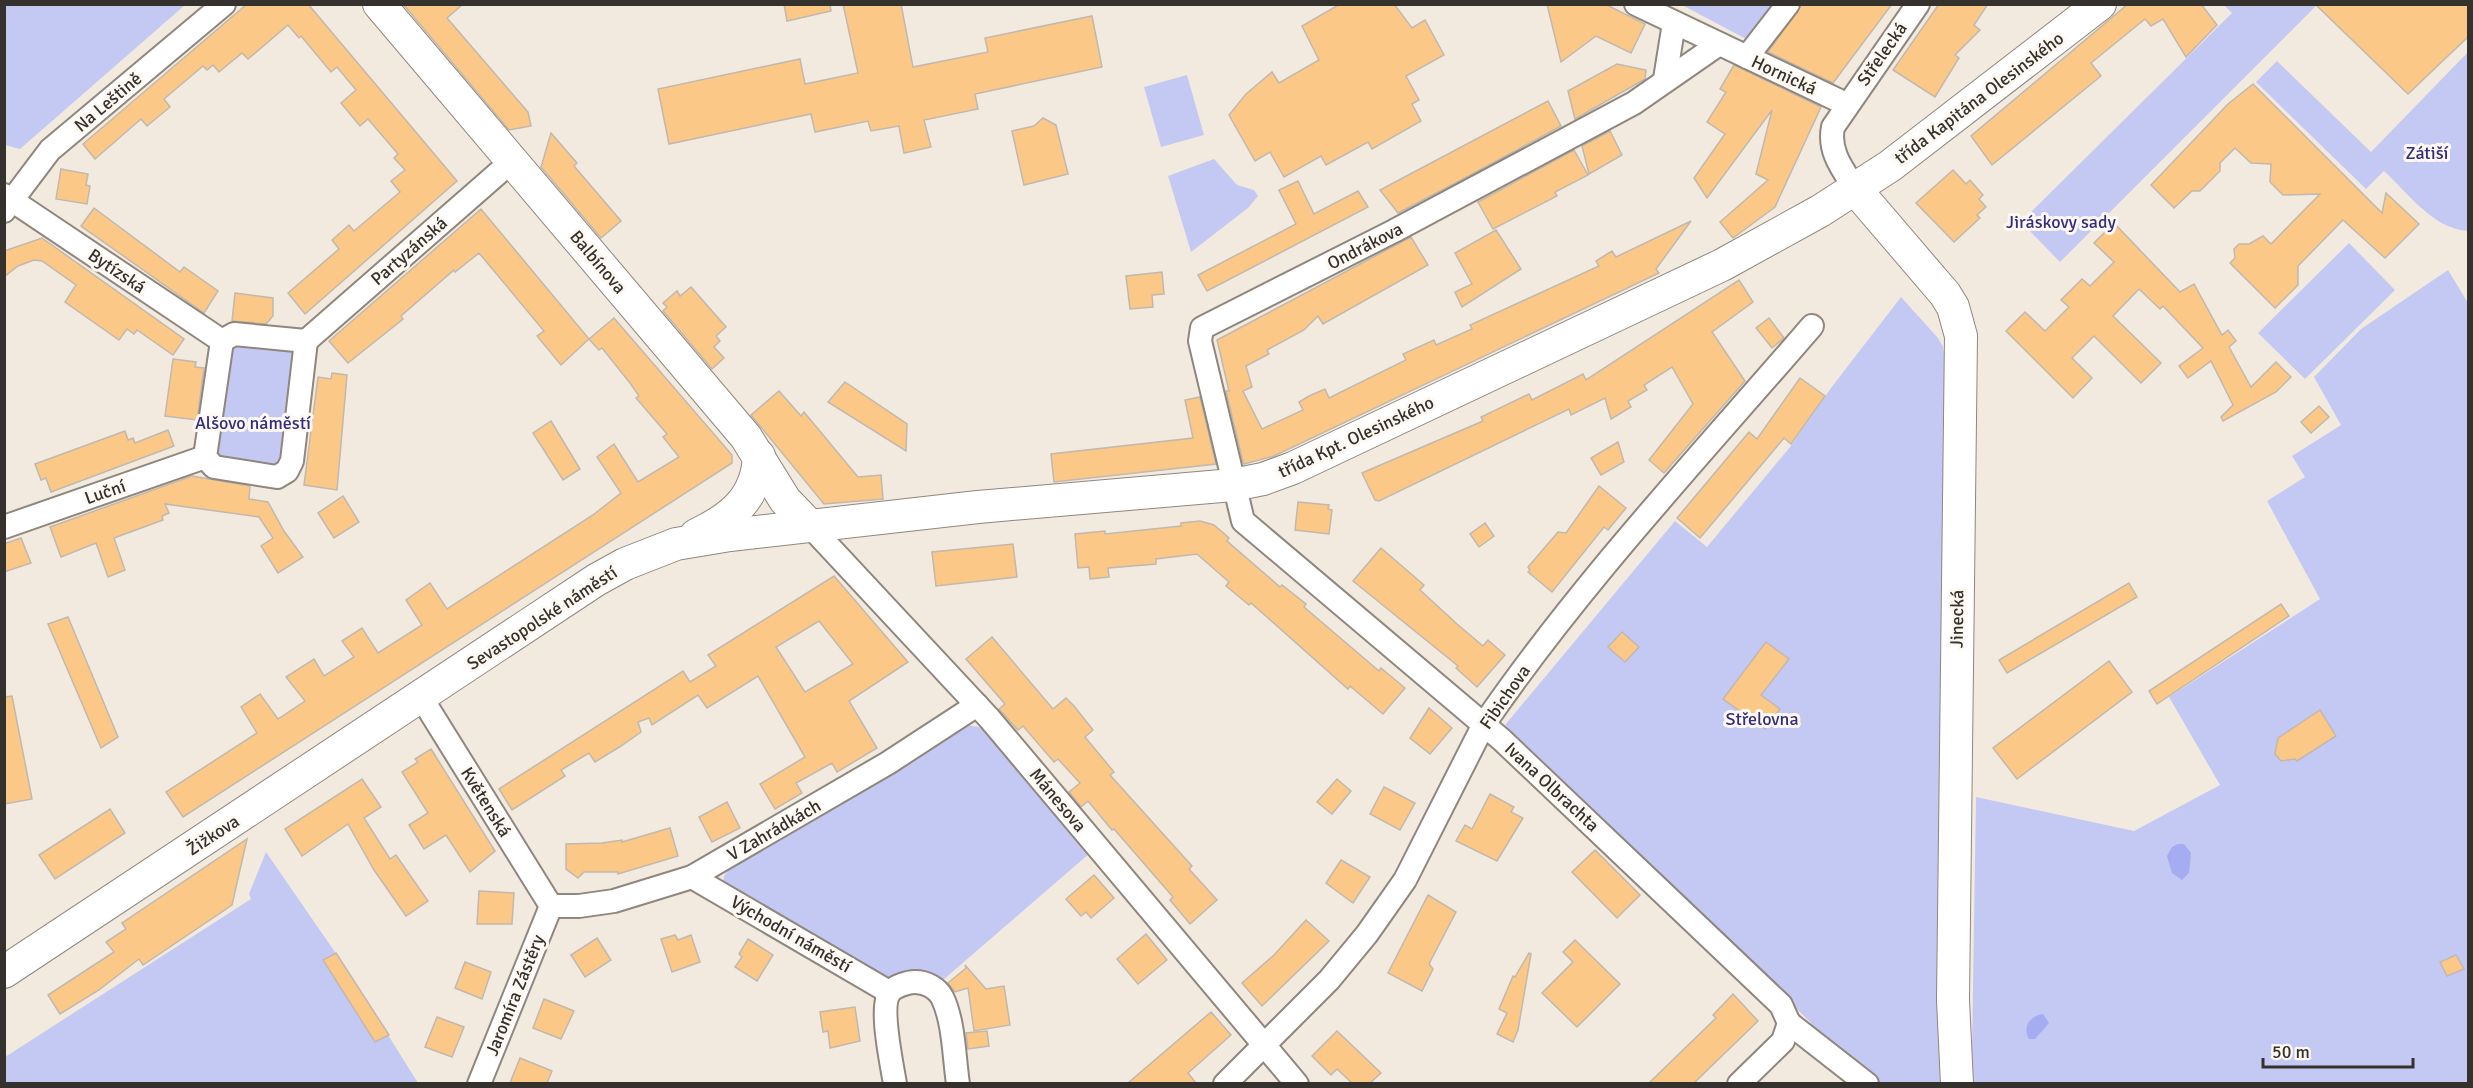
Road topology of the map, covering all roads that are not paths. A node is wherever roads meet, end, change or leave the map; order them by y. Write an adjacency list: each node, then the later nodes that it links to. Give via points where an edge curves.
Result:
1 (224, 4): 14 (street, Na Leštině, via 51,150)
2 (379, 4): 12 (main road, Balbínova)
3 (1635, 4): 7 (street, Hornická)
4 (1788, 4): 9 (street)
5 (1918, 4): 11 (street, Střelecká)
6 (2100, 4): 13 (main road, třída Kapitána Olesinského)
7 (1665, 14): 8 (street, Hornická); 10 (street)
8 (1719, 44): 9 (street, Hornická); 10 (street, Ondrákova)
9 (1747, 57): 11 (street, Hornická)
10 (1665, 79): 20 (street, Ondrákova, via 1634,103 1202,328 1200,341)
11 (1846, 104): 13 (street, via 1831,138 1838,164)
12 (512, 161): 17 (street, Partyzánská); 18 (main road, Balbínova)
13 (1856, 190): 20 (main road, třída Kpt. Olesinského, via 1722,265 1293,468); 40 (main road, Jinecká, via 1953,307 1961,336 1953,1000)
14 (7, 202): 16 (street, Bytízská)
15 (1812, 326): 26 (street, Fibichova, via 1552,632)
16 (222, 341): 17 (street, via 234,334); 19 (street)
17 (306, 342): 19 (street, via 292,461 287,471 277,477 214,467)
18 (759, 456): 21 (main road, Balbínova, via 785,500); 23 (main road, via 758,475 744,501 717,523)
19 (205, 457): 22 (street, Luční)
20 (1233, 486): 21 (main road, třída Kpt. Olesinského); 26 (street, Ivana Olbrachta, via 1243,521)
21 (809, 525): 23 (main road, Sevastopolské náměstí); 25 (street, Mánesova)
22 (4, 527)
23 (676, 544): 24 (main road, Sevastopolské náměstí, via 596,580)
24 (421, 697): 28 (street, Květenská); 29 (main road, Žižkova)
25 (976, 705): 27 (street, V Zahrádkách, via 888,764); 32 (street, Mánesova)
26 (1484, 724): 31 (street, Ivana Olbrachta, via 1781,1005); 32 (street, Fibichova, via 1405,880 1336,971)
27 (692, 877): 28 (street, V Zahrádkách, via 614,901); 30 (street, Východní náměstí)
28 (551, 906): 33 (street, Jaromíra Zástěry)
29 (7, 964)
30 (890, 992): 34 (street, via 885,1007); 35 (street, via 915,982 931,985 941,995)
31 (1789, 1023): 38 (street, via 1783,1041); 39 (street)
32 (1264, 1045): 36 (street, Fibichova); 37 (street, Mánesova)
33 (479, 1083)
34 (894, 1083)
35 (958, 1083)
36 (1225, 1083)
37 (1297, 1083)
38 (1739, 1083)
39 (1867, 1083)
40 (1957, 1083)

